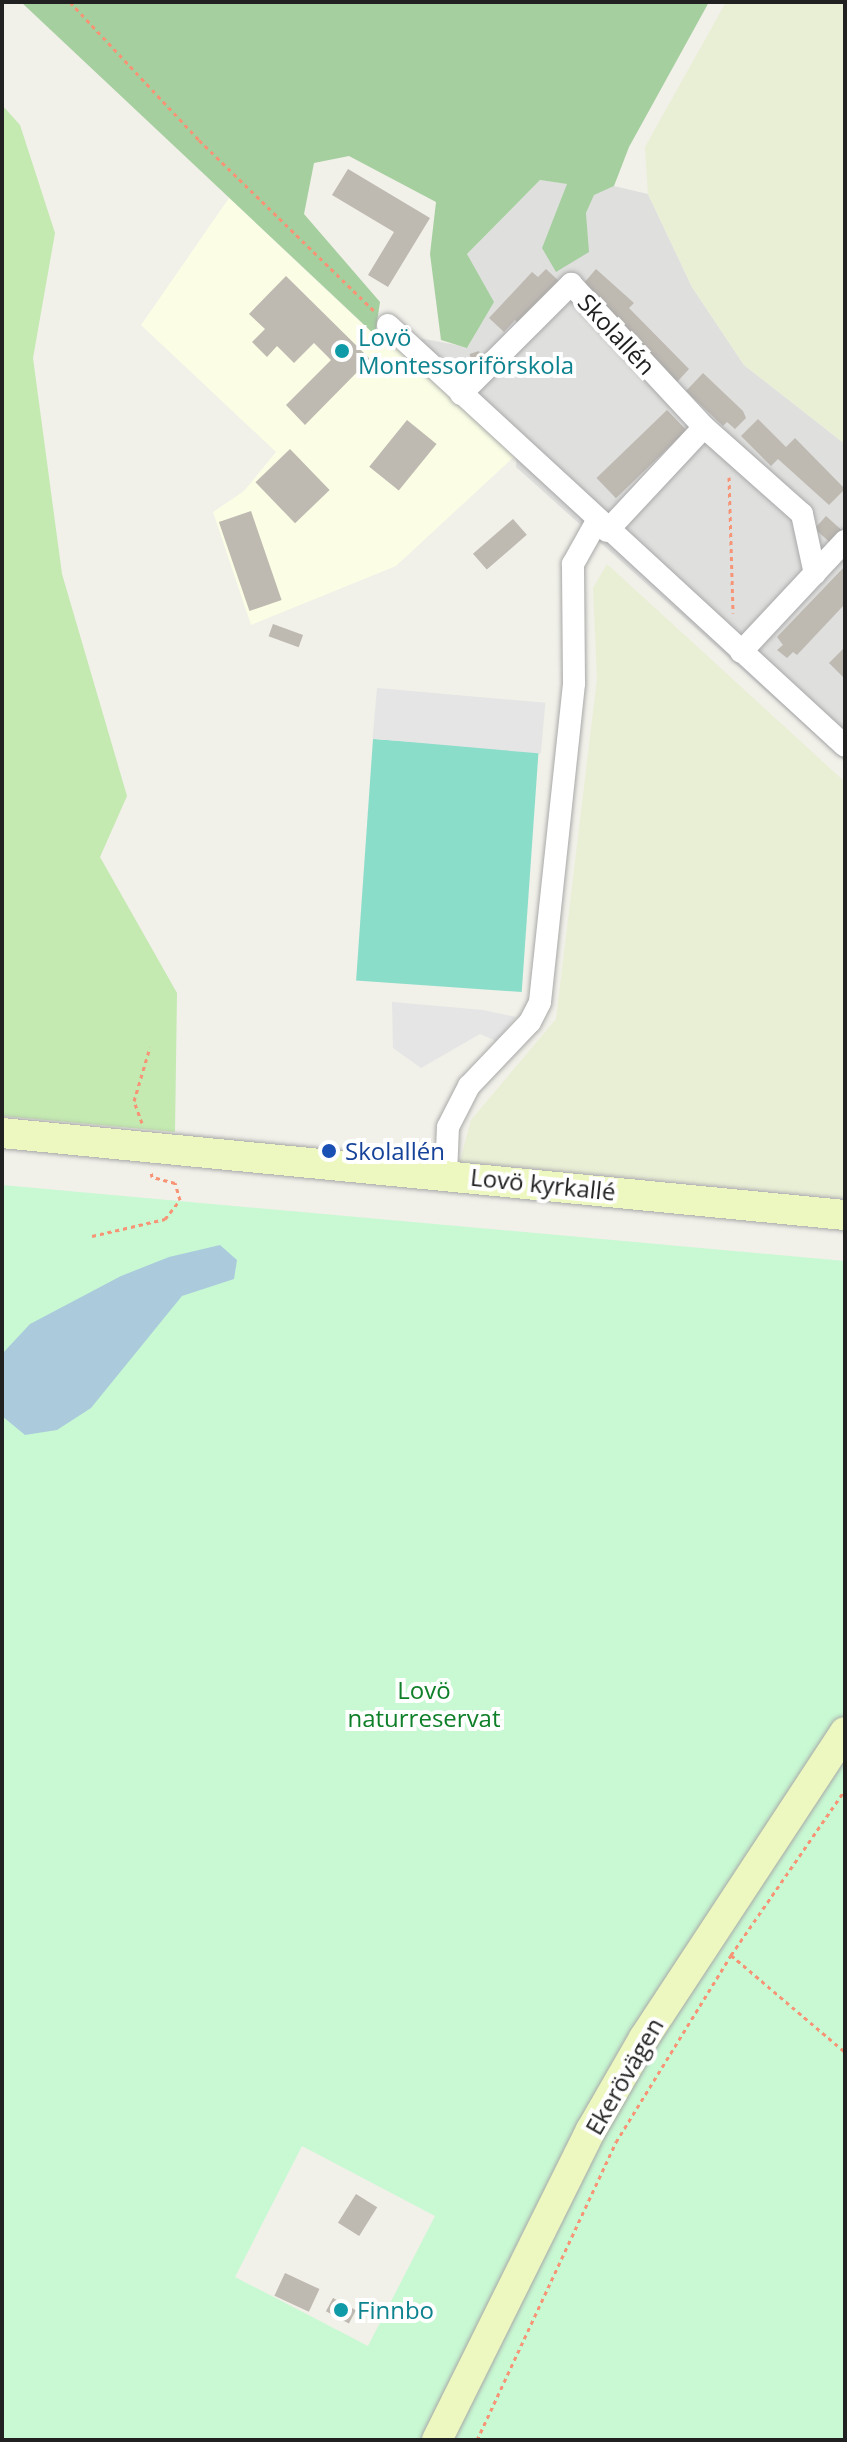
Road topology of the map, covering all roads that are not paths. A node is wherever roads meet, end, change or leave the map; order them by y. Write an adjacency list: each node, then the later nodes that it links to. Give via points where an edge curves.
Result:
1 (388, 325): 2 (street)
2 (461, 394): 3 (street, Skolallén, via 571,284); 4 (street)
3 (704, 427): 4 (street); 6 (street, Skolallén, via 802,514)
4 (602, 526): 7 (street); 10 (street, via 573,564 574,683 540,1002 521,1032 469,1086 448,1127)
5 (845, 541): 6 (street)
6 (815, 574): 7 (street)
7 (737, 648): 8 (street)
8 (845, 746)
9 (2, 1133): 10 (street, Lovö kyrkallé)
10 (446, 1174): 11 (street, Lovö kyrkallé)
11 (845, 1215)
12 (845, 1732): 13 (street, Ekerövägen, via 720,1946 591,2130)
13 (437, 2440)

